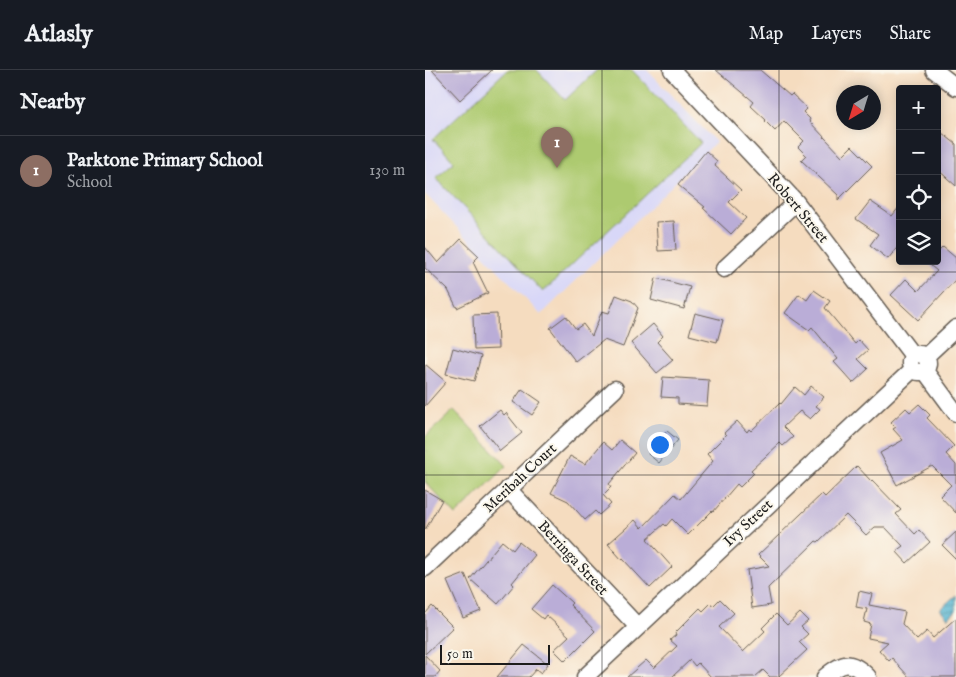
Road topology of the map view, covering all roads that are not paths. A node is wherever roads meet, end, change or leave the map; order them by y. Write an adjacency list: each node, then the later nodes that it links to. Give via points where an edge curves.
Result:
1 (672, 70): 4 (street, Robert Street)
2 (934, 70): 3 (street)
3 (956, 86)
4 (796, 202): 5 (street); 7 (street, Robert Street)
5 (723, 269)
6 (956, 328): 7 (street, Ivy Street)
7 (919, 363): 9 (street, Robert Street); 12 (street, Ivy Street)
8 (615, 389): 10 (street, Meribah Court)
9 (956, 414)
10 (508, 489): 11 (street, Meribah Court); 12 (street, Berringa Street)
11 (425, 568)
12 (638, 627): 13 (street, Ivy Street)
13 (585, 677)
14 (825, 677): 15 (street, via 838,666 850,665)
15 (868, 677)

